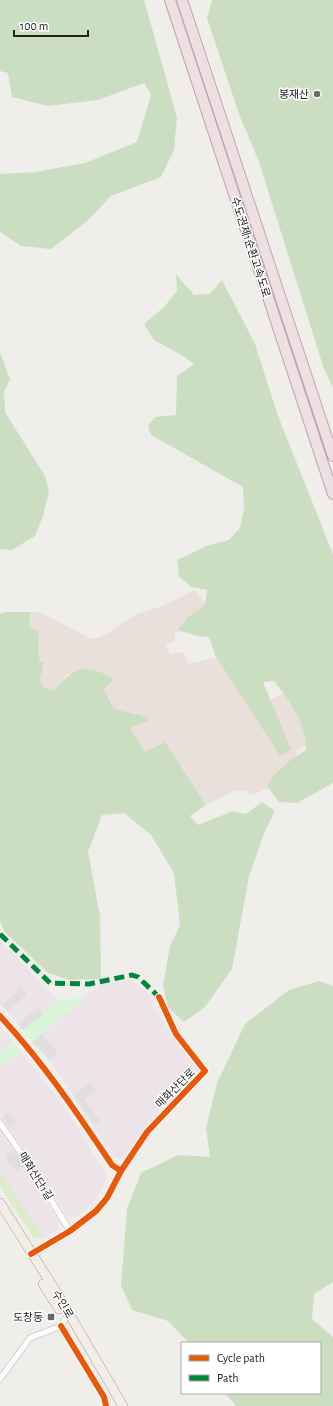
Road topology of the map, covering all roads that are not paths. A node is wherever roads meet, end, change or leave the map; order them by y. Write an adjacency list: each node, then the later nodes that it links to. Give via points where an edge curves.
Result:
1 (170, 0): 4 (highway, 수도권제1순환고속도로)
2 (182, 0): 3 (highway, 수도권제1순환고속도로)
3 (333, 456)
4 (333, 494)
5 (159, 996): 8 (street, 매화산단로, via 176,1034 205,1071 158,1119)
6 (0, 1016): 8 (street, via 44,1066 112,1165)
7 (0, 1123): 11 (street, 매화산단1길)
8 (121, 1171): 11 (street, 매화산단로, via 107,1198 96,1211)
9 (0, 1203): 12 (main road, 수인로)
10 (0, 1215): 13 (main road, 수인로)
11 (70, 1231): 12 (street, 매화산단로)
12 (31, 1254): 17 (main road, 수인로)
13 (63, 1322): 14 (street, via 30,1338); 15 (street, via 104,1397); 16 (main road, 수인로)
14 (0, 1379)
15 (106, 1406)
16 (117, 1406)
17 (123, 1406)

